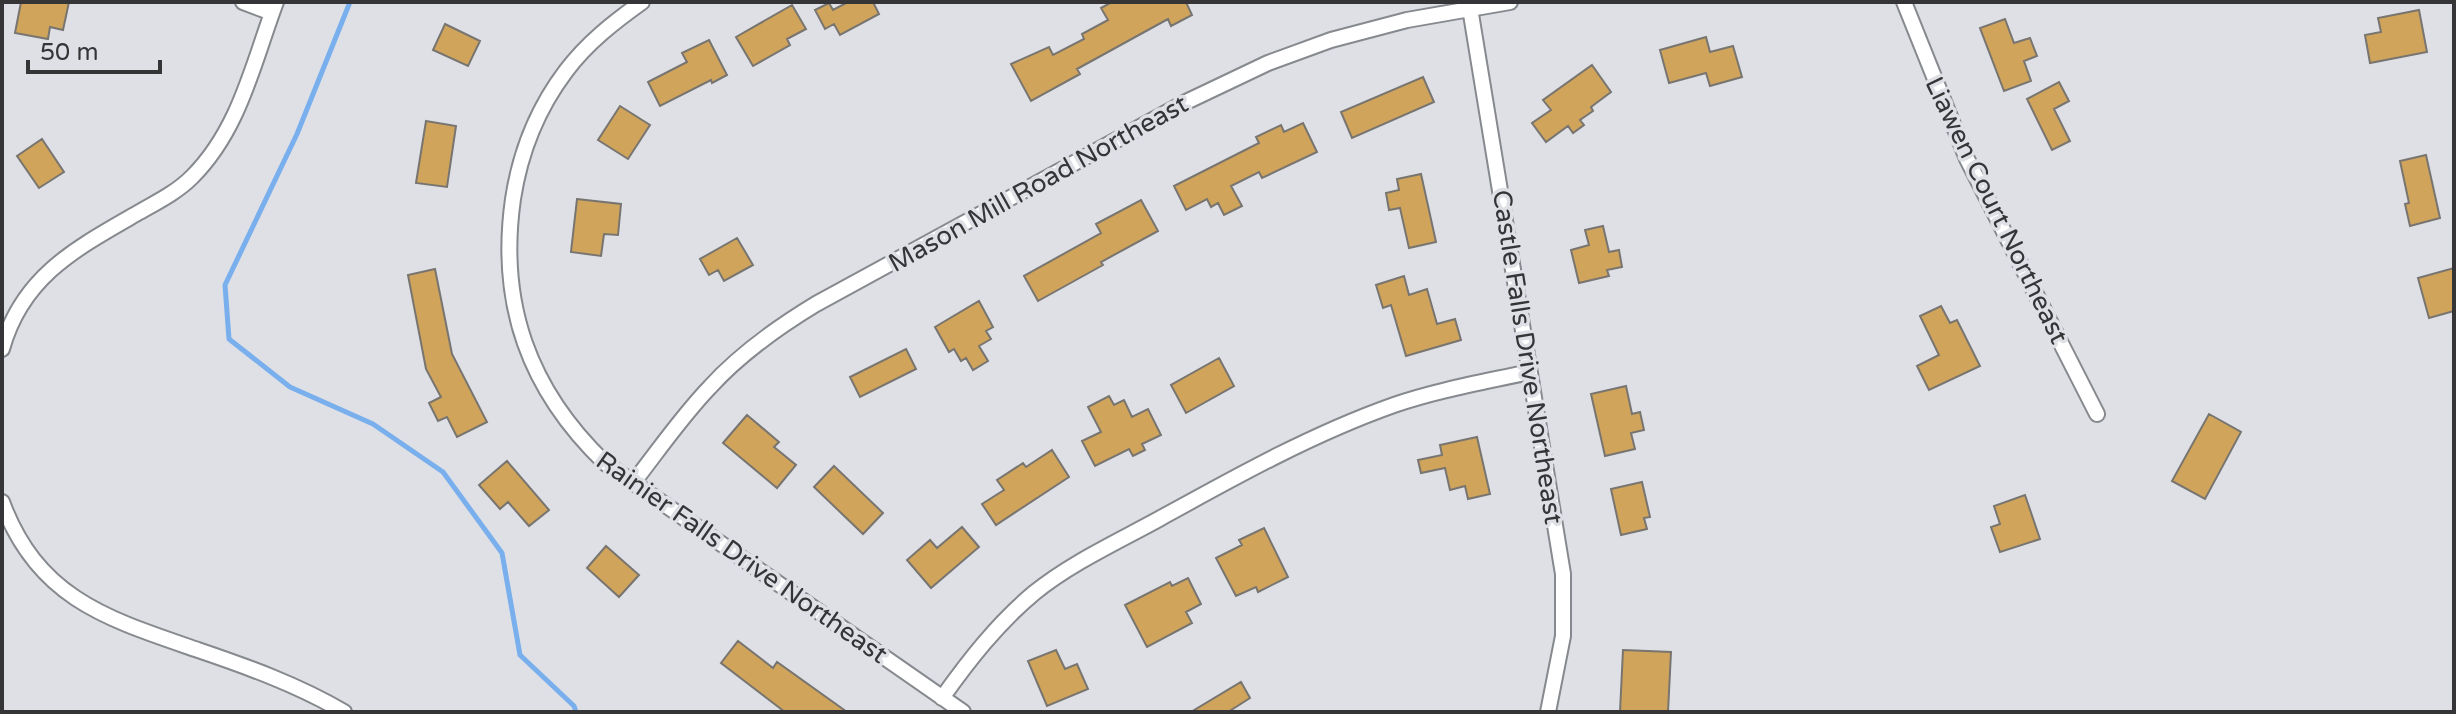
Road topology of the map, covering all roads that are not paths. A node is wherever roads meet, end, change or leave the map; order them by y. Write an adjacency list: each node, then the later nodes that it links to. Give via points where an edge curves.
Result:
1 (243, 2): 6 (street)
2 (642, 2): 10 (street, Rainier Falls Drive Northeast, via 590,44 547,100 517,175 508,262 522,339 541,382 581,440)
3 (1510, 2): 5 (street, Mason Mill Road Northeast)
4 (1904, 2): 9 (street, Liawen Court Northeast, via 1967,159)
5 (1470, 5): 8 (street, Castle Falls Drive Northeast); 10 (street, Mason Mill Road Northeast, via 1331,40 1268,63 1186,102 816,304 735,361)
6 (274, 7): 7 (street, via 236,116 210,158 169,196 87,242 49,271 21,303)
7 (2, 349)
8 (1529, 372): 12 (street, via 1396,404 1341,425 1093,555 1052,580 1003,621); 15 (street, Castle Falls Drive Northeast, via 1565,606)
9 (2097, 414)
10 (633, 483): 12 (street, Rainier Falls Drive Northeast)
11 (2, 502): 13 (street, via 31,558 88,608 268,675)
12 (942, 698): 14 (street, Rainier Falls Drive Northeast)
13 (344, 712)
14 (963, 712)
15 (1548, 712)

